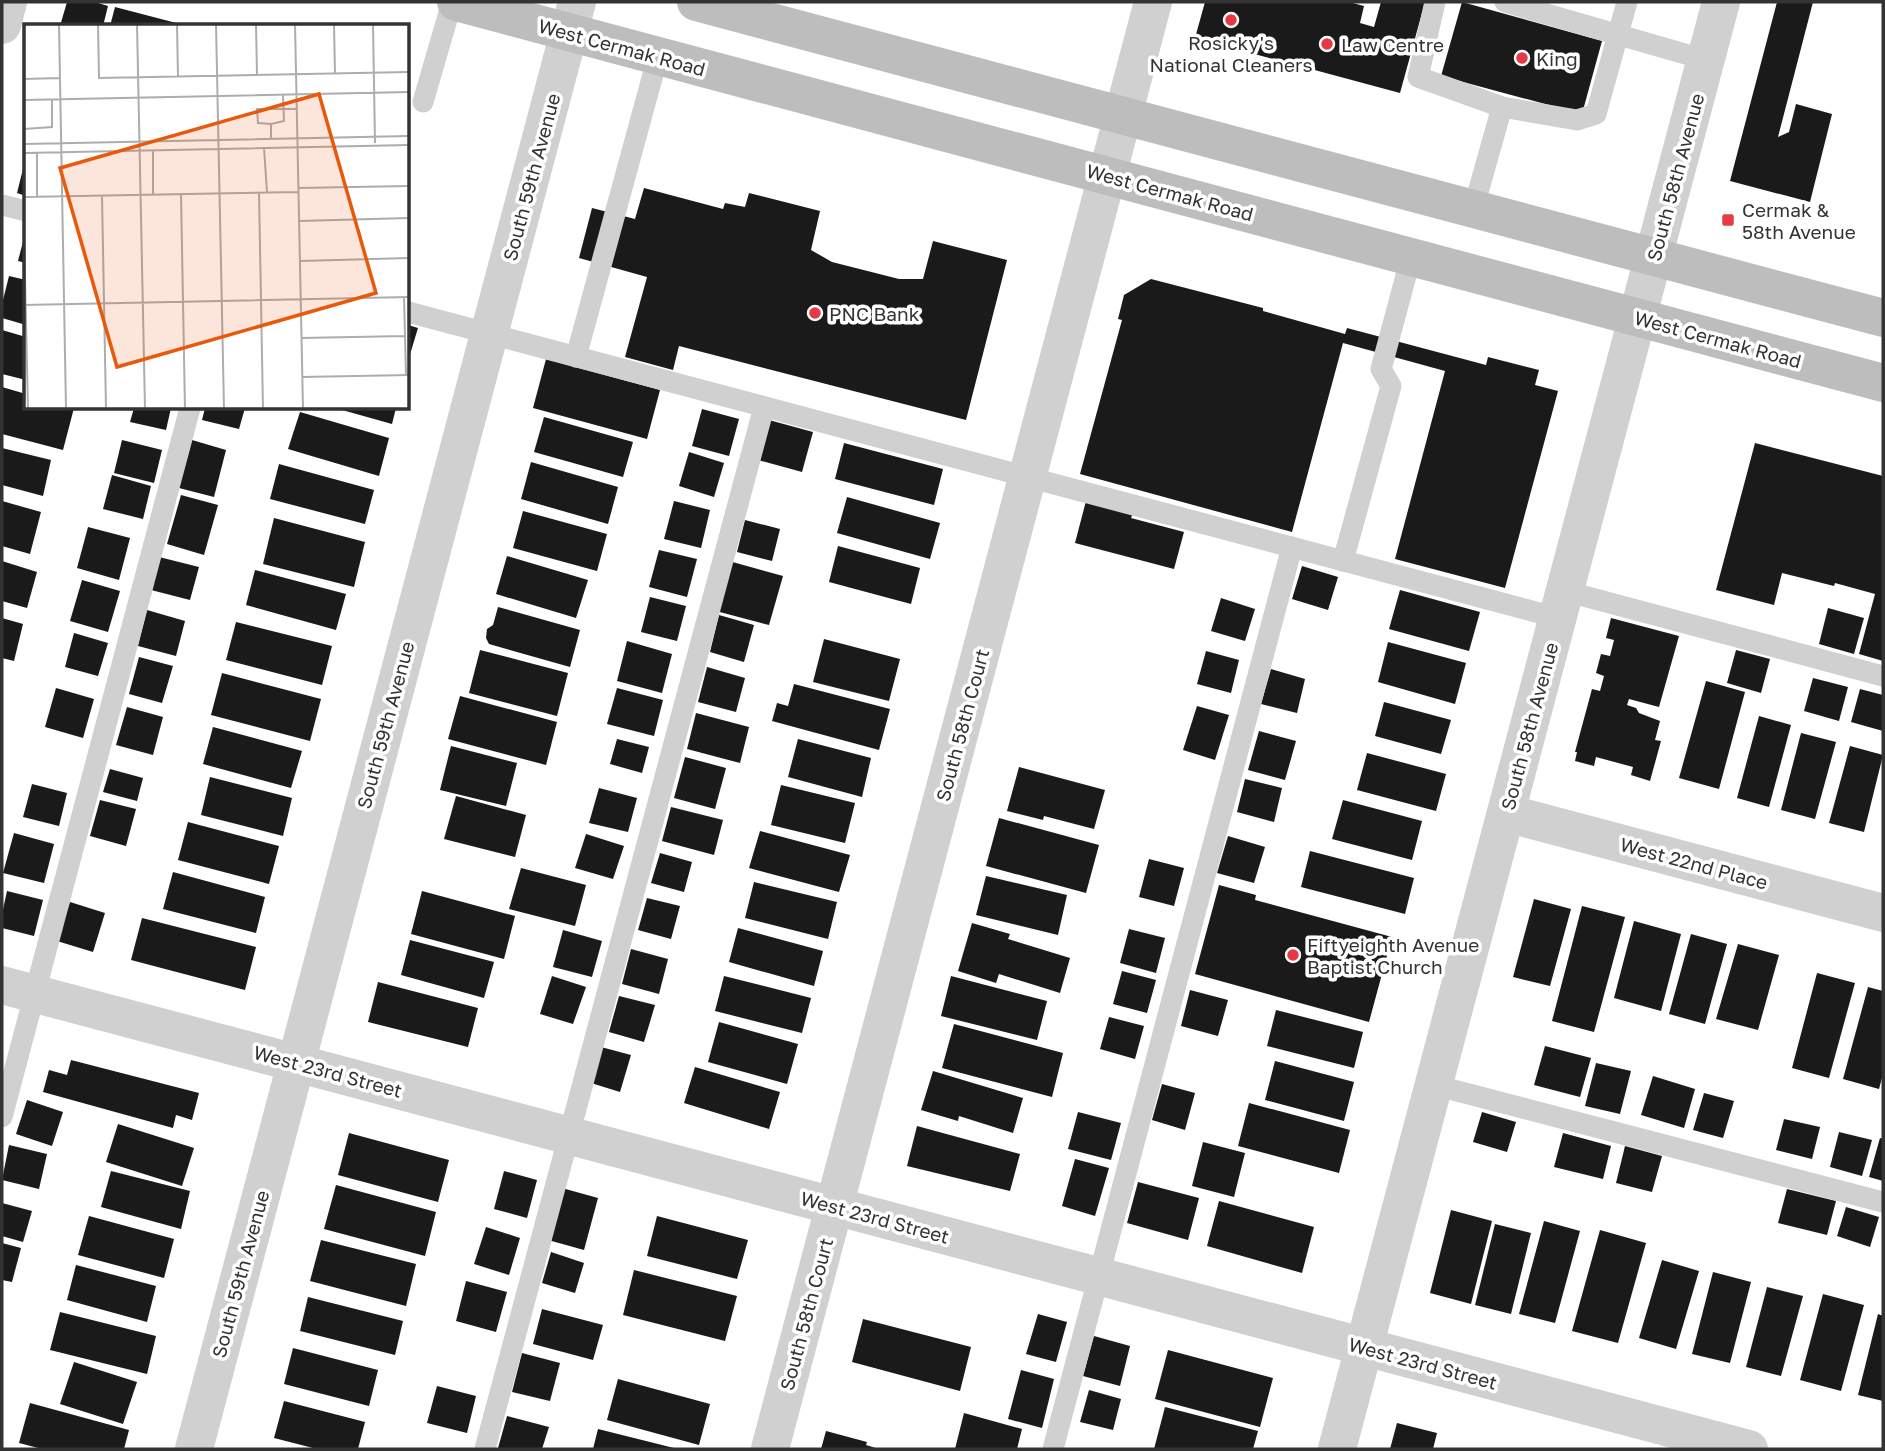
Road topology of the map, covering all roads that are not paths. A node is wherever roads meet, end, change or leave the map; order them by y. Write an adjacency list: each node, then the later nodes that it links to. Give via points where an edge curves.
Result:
1 (8, 2): 10 (street)
2 (454, 2): 9 (main road, West Cermak Road); 14 (lane)
3 (696, 2): 16 (main road)
4 (1153, 2): 16 (street, South 58th Court)
5 (1435, 2): 15 (lane, via 1418,77)
6 (1505, 2): 11 (lane)
7 (1627, 2): 11 (lane)
8 (1721, 2): 13 (street, South 58th Avenue)
9 (573, 17): 12 (main road, West Cermak Road); 26 (street, South 59th Avenue)
10 (2, 25)
11 (1617, 36): 13 (lane); 15 (lane, via 1596,114 1577,120)
12 (658, 57): 17 (main road, West Cermak Road); 27 (lane)
13 (1706, 60): 22 (street, South 58th Avenue)
14 (424, 102)
15 (1502, 107): 20 (lane)
16 (1123, 116): 17 (street, South 58th Court); 20 (main road)
17 (1108, 175): 21 (main road, West Cermak Road); 31 (street, South 58th Court)
18 (2, 205): 19 (lane)
19 (24, 210)
20 (1473, 210): 22 (main road)
21 (1411, 257): 24 (main road, West Cermak Road); 33 (lane, via 1381,369 1391,386)
22 (1653, 257): 24 (street, South 58th Avenue); 25 (main road)
23 (410, 313): 26 (lane)
24 (1637, 318): 28 (main road, West Cermak Road); 34 (street, South 58th Avenue)
25 (1883, 318)
26 (489, 334): 27 (lane); 39 (street, South 59th Avenue)
27 (576, 357): 29 (lane)
28 (1883, 383)
29 (764, 407): 31 (lane); 42 (lane)
30 (189, 410): 38 (lane)
31 (1028, 477): 32 (lane); 44 (street, South 58th Court)
32 (1292, 547): 33 (lane); 45 (lane)
33 (1343, 561): 34 (lane)
34 (1561, 604): 35 (lane); 36 (street, South 58th Avenue)
35 (1883, 676)
36 (1506, 813): 37 (street, West 22nd Place); 40 (street, South 58th Avenue)
37 (1883, 913)
38 (18, 989): 39 (street, West 23rd Street); 41 (lane)
39 (296, 1063): 42 (street, West 23rd Street); 47 (street, South 59th Avenue)
40 (1434, 1085): 43 (lane); 46 (street, South 58th Avenue)
41 (2, 1116)
42 (568, 1135): 44 (street, West 23rd Street); 48 (lane)
43 (1883, 1202)
44 (834, 1206): 45 (street, West 23rd Street); 49 (street, South 58th Court)
45 (1099, 1276): 46 (street, West 23rd Street); 50 (lane)
46 (1364, 1347): 51 (street, South 58th Avenue); 52 (street, West 23rd Street)
47 (194, 1449)
48 (485, 1449)
49 (770, 1449)
50 (1053, 1449)
51 (1337, 1449)
52 (1749, 1449)

